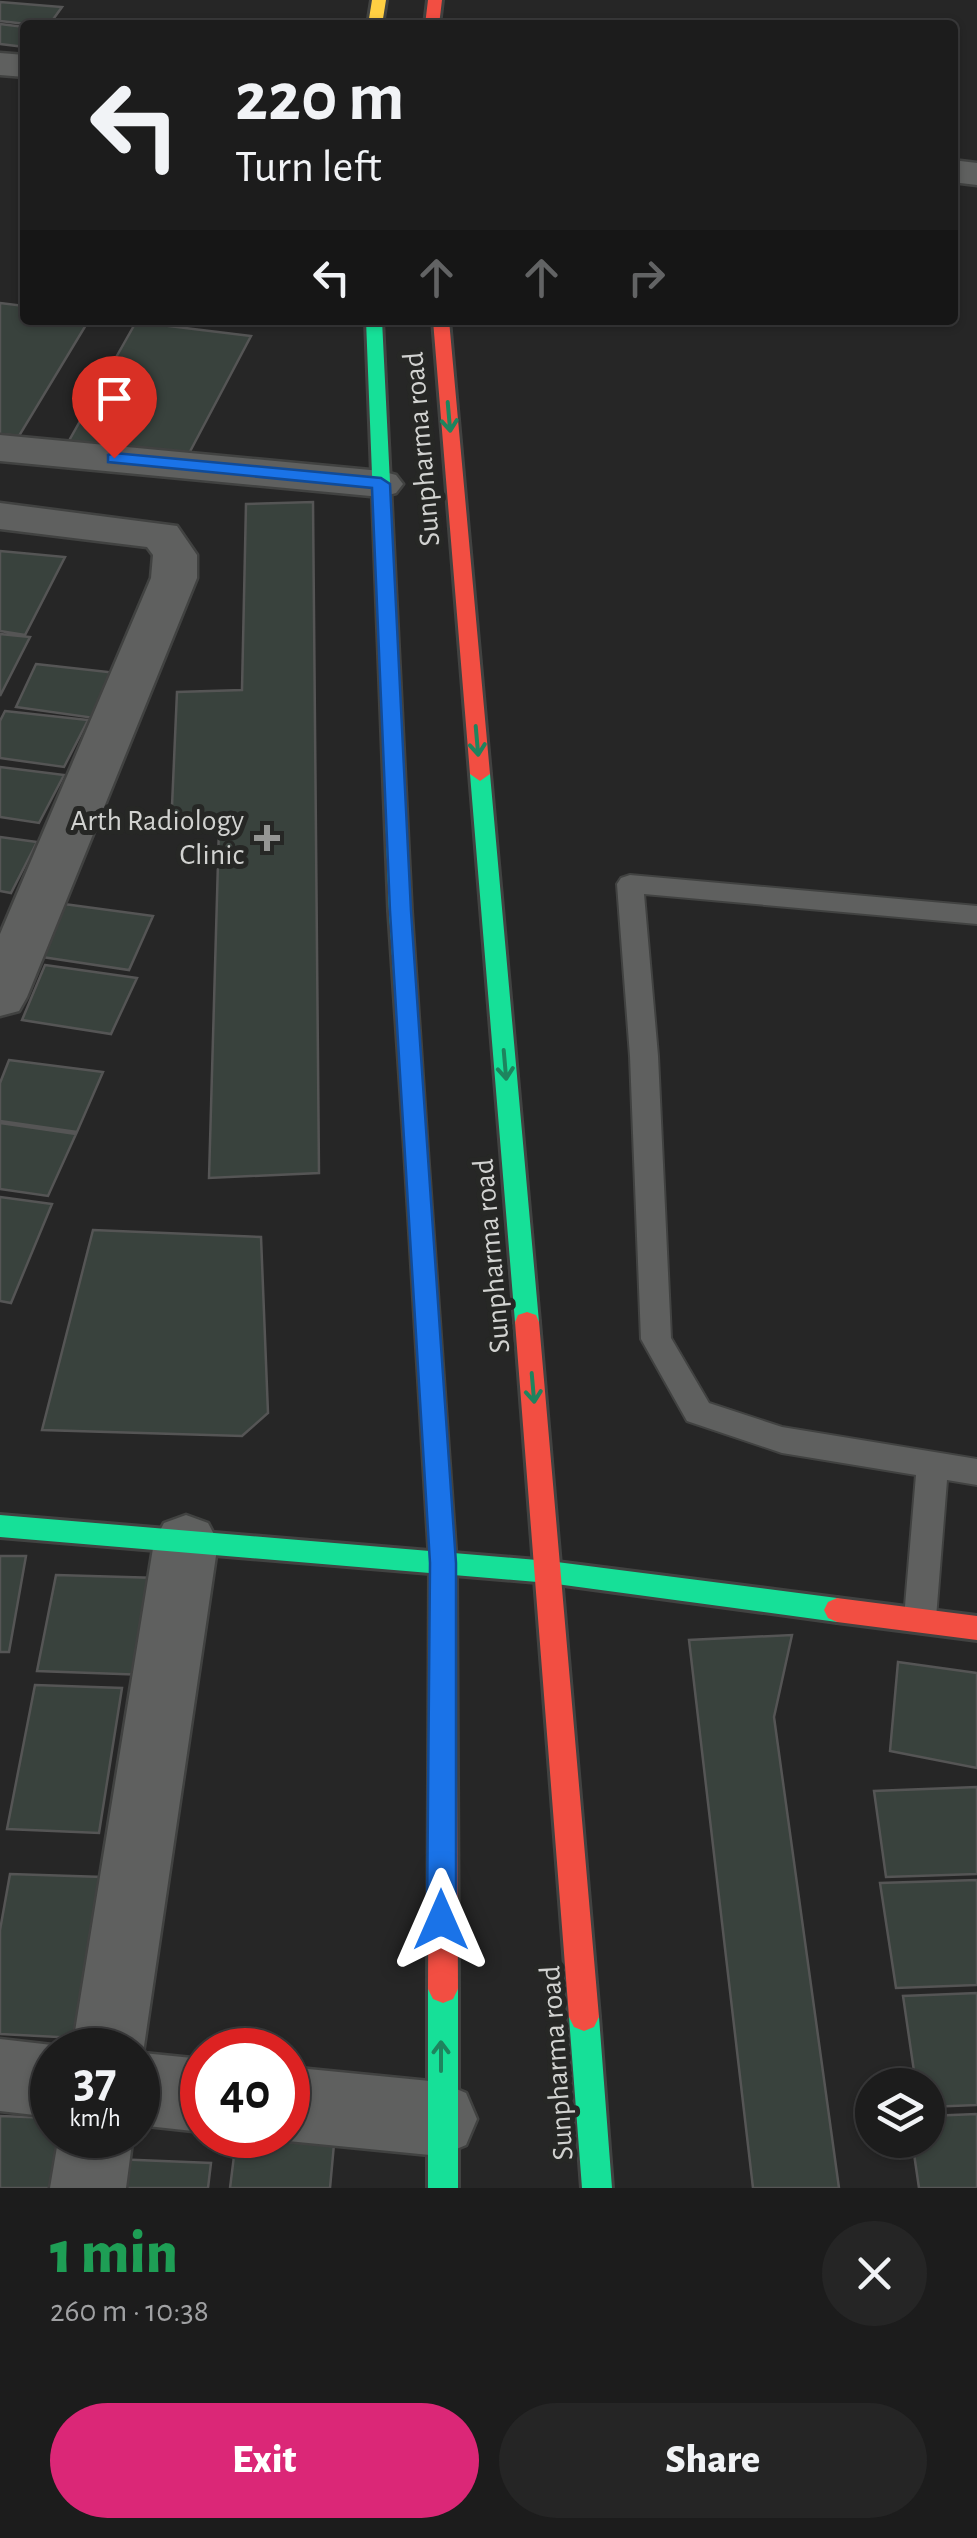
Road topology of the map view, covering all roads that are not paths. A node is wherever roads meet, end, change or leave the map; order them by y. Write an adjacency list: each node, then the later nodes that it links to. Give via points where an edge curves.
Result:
1 (374, 325): 4 (street, Sunpharma road)
2 (441, 325): 13 (street, Sunpharma road, one-way to 13)
3 (0, 448): 4 (street)
4 (381, 484): 12 (street, Sunpharma road, via 400,911)
5 (0, 516): 7 (street, via 161,535 175,554 174,578)
6 (977, 915): 8 (lane, via 630,884 656,1339 698,1412 782,1440)
7 (0, 997)
8 (932, 1467): 9 (lane); 14 (lane)
9 (977, 1472)
10 (0, 1526): 11 (street)
11 (186, 1542): 12 (street); 16 (street)
12 (443, 1563): 13 (street); 20 (street, Sunpharma road, one-way to 12)
13 (549, 1572): 14 (street); 23 (street, Sunpharma road)
14 (920, 1618): 15 (street)
15 (977, 1628)
16 (111, 2028)
17 (0, 2076): 18 (street)
18 (30, 2078)
19 (310, 2111): 20 (street)
20 (442, 2154)
21 (93, 2158): 22 (street)
22 (88, 2188)
23 (597, 2188)

